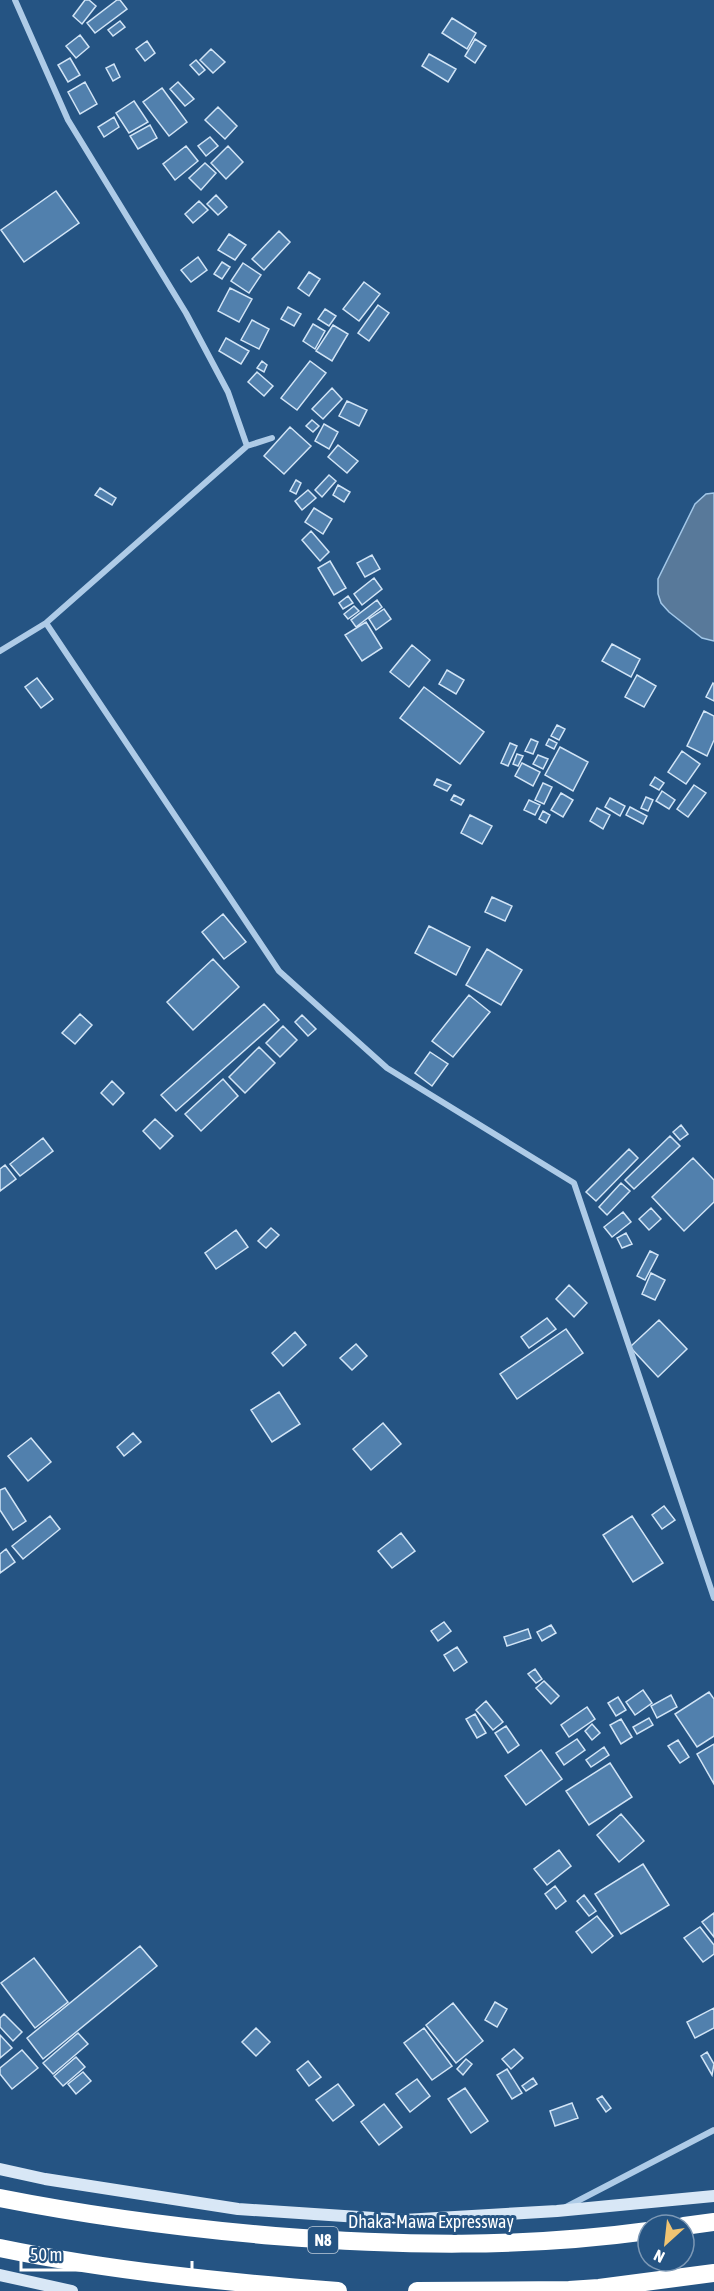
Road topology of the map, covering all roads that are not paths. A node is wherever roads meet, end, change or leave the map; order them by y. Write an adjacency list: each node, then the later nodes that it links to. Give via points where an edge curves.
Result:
1 (15, 0): 3 (street, via 68,120 186,313 228,392)
2 (272, 438): 3 (street)
3 (247, 446): 4 (street)
4 (46, 622): 5 (street); 6 (street, via 279,971 387,1068 574,1183)
5 (0, 651)
6 (714, 1598)
7 (714, 2130): 11 (street)
8 (0, 2169): 11 (street, via 238,2209 404,2220)
9 (714, 2196): 11 (street)
10 (0, 2198): 14 (highway, Dhaka-Mawa Expressway / N8, via 155,2223 363,2243 464,2245 567,2241)
11 (557, 2211)
12 (714, 2222): 13 (highway)
13 (696, 2224)
14 (636, 2232)
15 (0, 2248): 19 (highway, via 149,2272)
16 (714, 2273): 20 (highway, via 589,2289)
17 (0, 2275): 18 (street)
18 (72, 2291)
19 (338, 2291)
20 (417, 2291)

